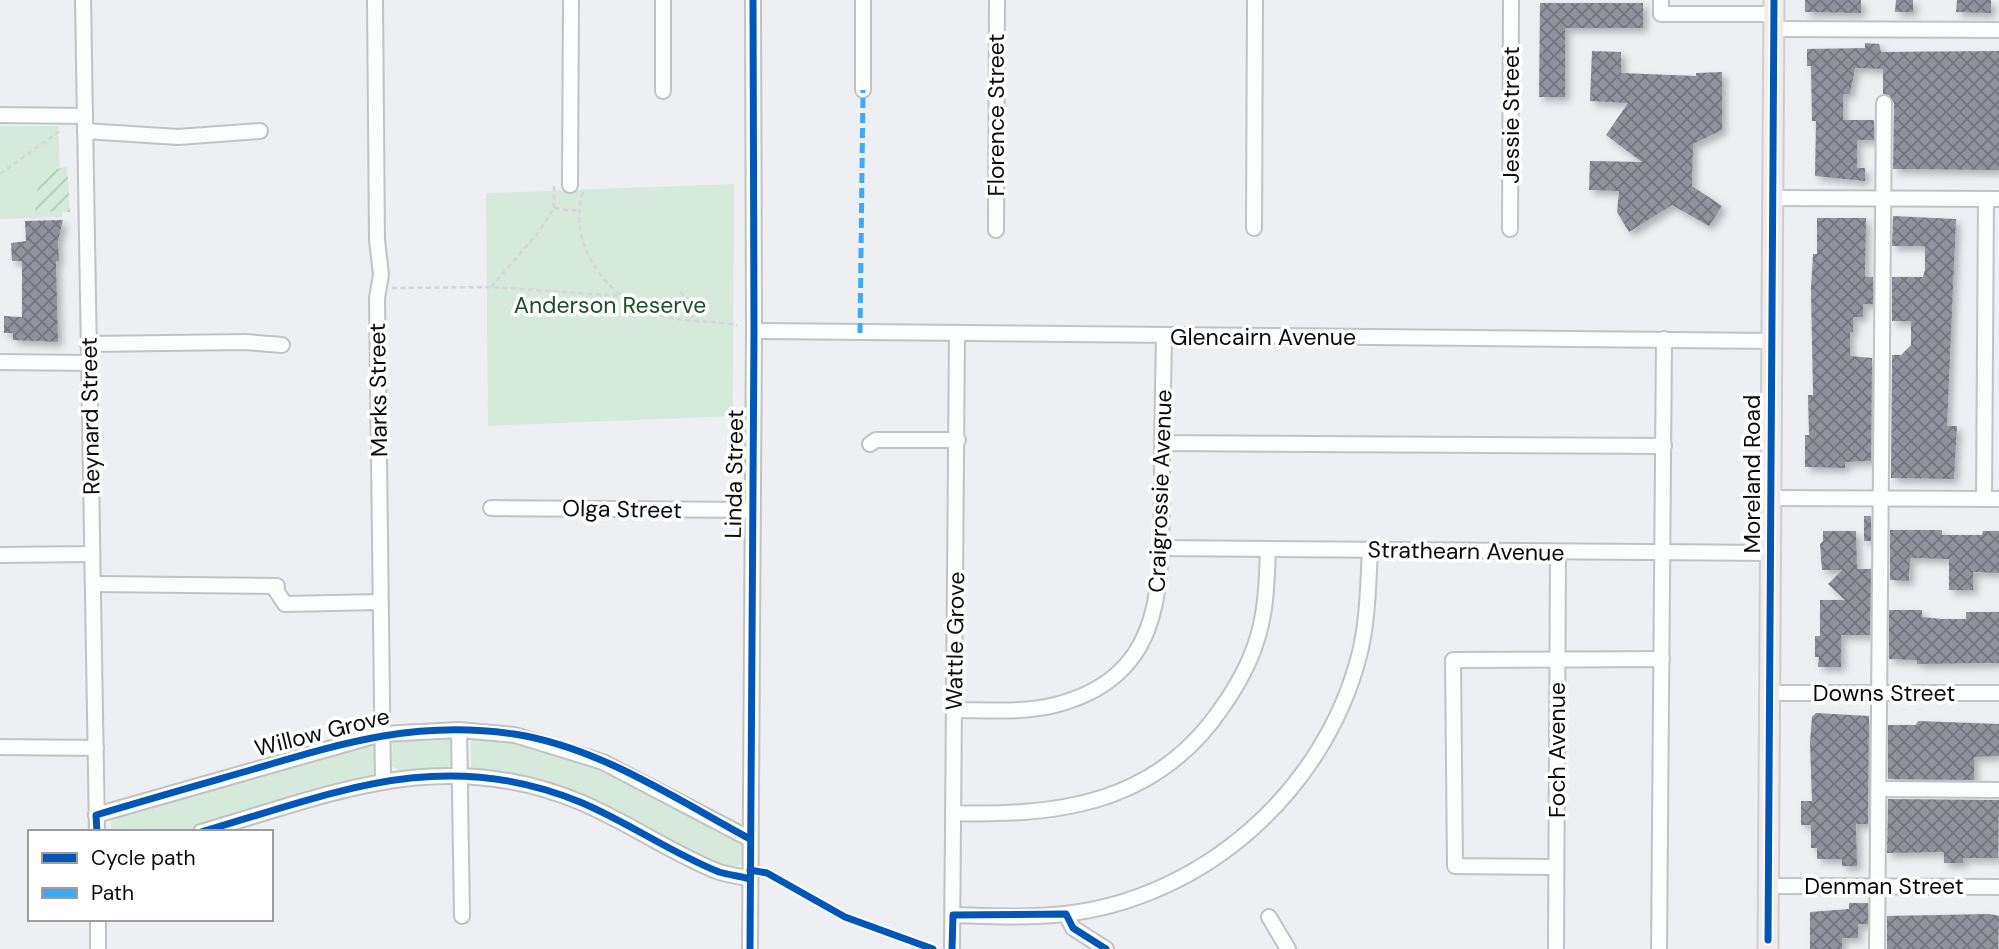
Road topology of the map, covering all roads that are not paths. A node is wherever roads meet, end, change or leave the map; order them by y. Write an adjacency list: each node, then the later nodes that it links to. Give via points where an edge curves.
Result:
1 (83, 0): 17 (street, Reynard Street)
2 (375, 0): 55 (street, Marks Street, via 381,265)
3 (571, 0): 20 (street)
4 (663, 0): 14 (street)
5 (753, 0): 27 (street, Linda Street)
6 (863, 0): 13 (street)
7 (997, 0): 26 (street, Florence Street)
8 (1255, 0): 24 (street)
9 (1511, 0): 25 (street, Jessie Street)
10 (1661, 0): 11 (street, via 1661,14)
11 (1774, 14): 12 (street); 21 (main road, Moreland Road)
12 (1999, 30)
13 (863, 90)
14 (663, 91)
15 (1884, 103): 22 (street)
16 (0, 115): 17 (street)
17 (85, 116): 18 (street, Reynard Street)
18 (85, 131): 19 (street, via 178,137); 32 (street, Reynard Street)
19 (260, 131)
20 (570, 185)
21 (1773, 198): 22 (street); 31 (main road, Moreland Road)
22 (1882, 199): 23 (street); 41 (street)
23 (1992, 199): 42 (street)
24 (1254, 228)
25 (1510, 229)
26 (996, 230)
27 (754, 331): 28 (street, Glencairn Avenue); 45 (street, Linda Street)
28 (957, 333): 29 (street, Glencairn Avenue); 36 (street, Wattle Grove)
29 (1164, 336): 30 (street, Glencairn Avenue); 37 (street, Craigrossie Avenue)
30 (1664, 339): 31 (street, Glencairn Avenue); 39 (street)
31 (1772, 341): 40 (main road, Moreland Road)
32 (88, 344): 33 (street); 35 (street, Reynard Street)
33 (282, 345)
34 (0, 362): 35 (street)
35 (89, 363): 52 (street, Reynard Street)
36 (958, 440): 38 (street, via 876,440); 61 (street, Wattle Grove)
37 (1162, 443): 39 (street); 46 (street, Craigrossie Avenue)
38 (870, 444)
39 (1664, 446): 50 (street)
40 (1771, 498): 41 (street); 51 (main road, Moreland Road)
41 (1880, 498): 42 (street); 59 (street)
42 (1984, 499): 43 (street)
43 (1999, 499)
44 (491, 508): 45 (street, Olga Street)
45 (753, 510): 74 (street, Linda Street)
46 (1161, 548): 47 (street, Strathearn Avenue); 61 (street, Craigrossie Avenue, via 1154,617 1133,657 1119,672 1077,698 1055,705)
47 (1268, 549): 48 (street, Strathearn Avenue); 70 (street, via 1263,615 1249,662 1203,735 1182,754 1127,789 1078,806 1042,812)
48 (1370, 550): 49 (street, Strathearn Avenue); 80 (street, via 1359,656 1325,739 1285,796 1244,836 1185,877 1149,894)
49 (1558, 552): 50 (street, Strathearn Avenue); 56 (street, Foch Avenue)
50 (1662, 553): 51 (street, Strathearn Avenue); 57 (street)
51 (1770, 553): 58 (main road, Moreland Road)
52 (92, 554): 53 (street); 54 (street, Reynard Street)
53 (0, 555)
54 (93, 584): 55 (street, via 275,586 285,604); 65 (street, Reynard Street)
55 (380, 603): 63 (street, Marks Street)
56 (1557, 659): 57 (street); 75 (street, Foch Avenue); 75 (street, via 1453,660 1448,866)
57 (1662, 659): 91 (street)
58 (1770, 692): 59 (street, Downs Street); 77 (main road, Moreland Road)
59 (1878, 692): 60 (street, Downs Street); 68 (street)
60 (1999, 693)
61 (954, 710): 70 (street, Wattle Grove)
62 (459, 730): 63 (street, Willow Grove); 66 (street); 74 (street, Willow Grove, via 515,735 603,762)
63 (382, 734): 67 (street, Marks Street); 71 (street, Willow Grove)
64 (0, 747): 65 (street)
65 (96, 748): 71 (street, Reynard Street)
66 (459, 776): 67 (street); 76 (street, via 554,792 712,869); 82 (street)
67 (383, 780): 73 (street)
68 (1879, 789): 69 (street); 78 (street)
69 (1999, 790)
70 (953, 813): 81 (street, Wattle Grove)
71 (96, 815): 72 (street, Reynard Street)
72 (97, 830)
73 (208, 830)
74 (750, 839): 76 (street, Linda Street)
75 (1556, 867): 90 (street, Foch Avenue)
76 (750, 879): 86 (street, Linda Street)
77 (1769, 886): 78 (street, Denman Street); 92 (main road, Moreland Road)
78 (1877, 886): 79 (street, Denman Street); 93 (street)
79 (1999, 887)
80 (1066, 914): 81 (street); 88 (street, via 1073,928)
81 (953, 915): 87 (street, Wattle Grove)
82 (462, 916)
83 (1269, 917): 89 (street)
84 (98, 921): 85 (street)
85 (98, 949)
86 (750, 949)
87 (952, 949)
88 (1106, 949)
89 (1288, 949)
90 (1556, 949)
91 (1659, 949)
92 (1768, 949)
93 (1877, 949)

